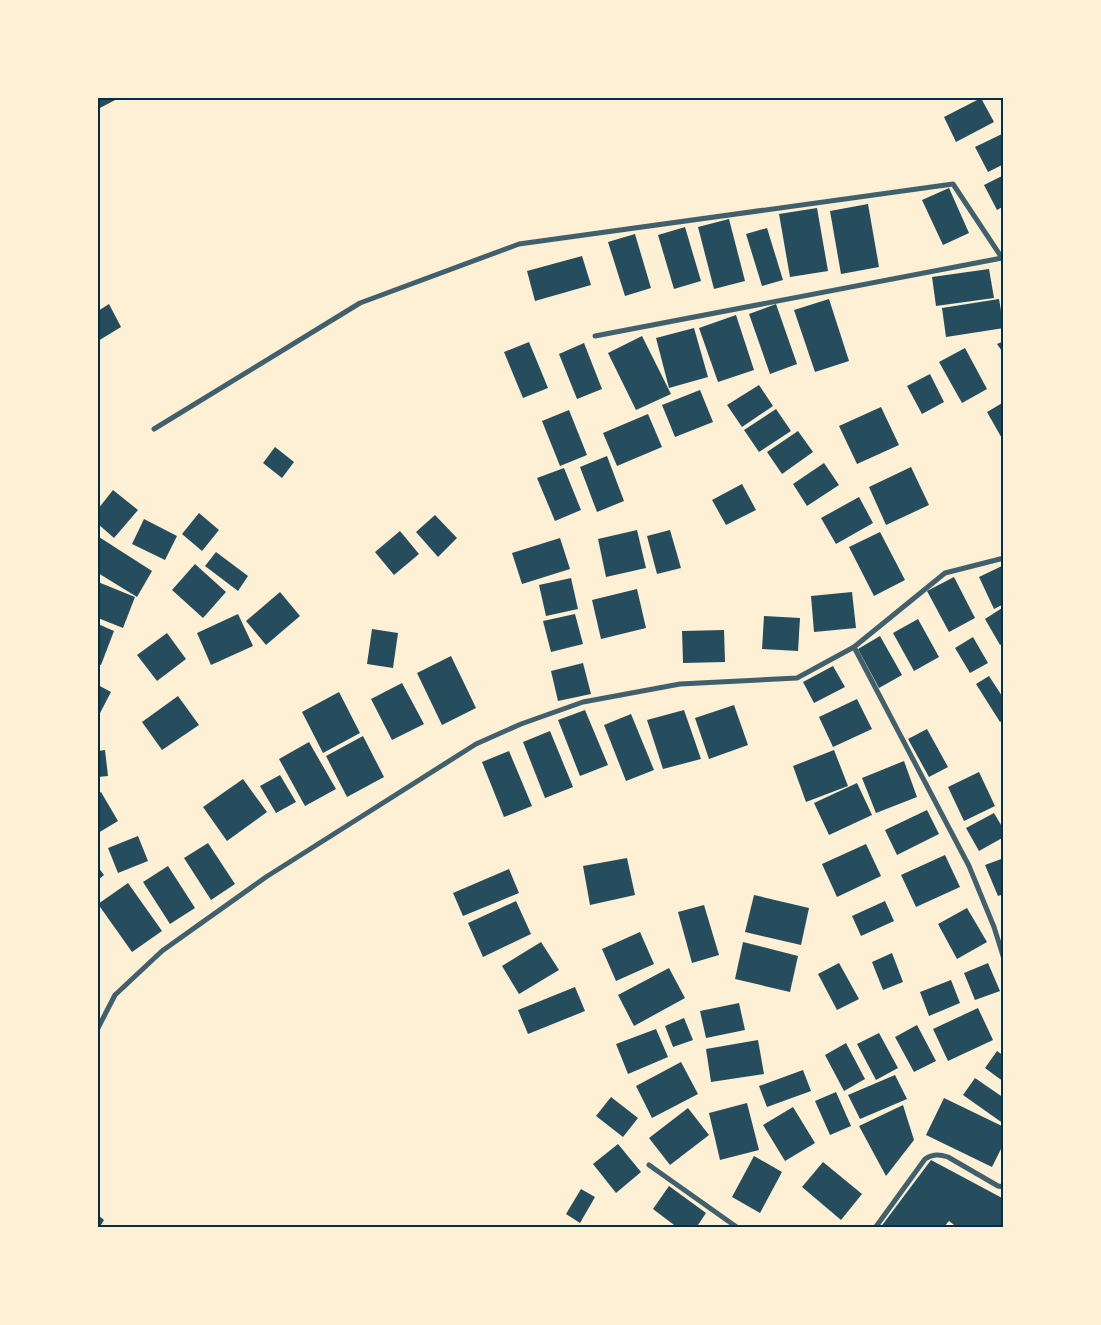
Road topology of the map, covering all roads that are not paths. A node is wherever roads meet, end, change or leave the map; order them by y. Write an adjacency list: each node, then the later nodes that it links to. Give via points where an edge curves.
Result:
1 (1003, 260): 2 (street); 3 (street, via 953,184 519,244 360,303)
2 (594, 336)
3 (154, 429)
4 (1004, 558): 5 (street, via 945,573)
5 (854, 647): 6 (street, via 969,866); 7 (street, via 797,678 680,684 583,702 476,744 266,877 162,951 115,995)
6 (1004, 959)
7 (98, 1028)
8 (649, 1164): 10 (street)
9 (1004, 1187): 11 (street, via 948,1157 932,1155 925,1159)
10 (738, 1228)
11 (875, 1228)

